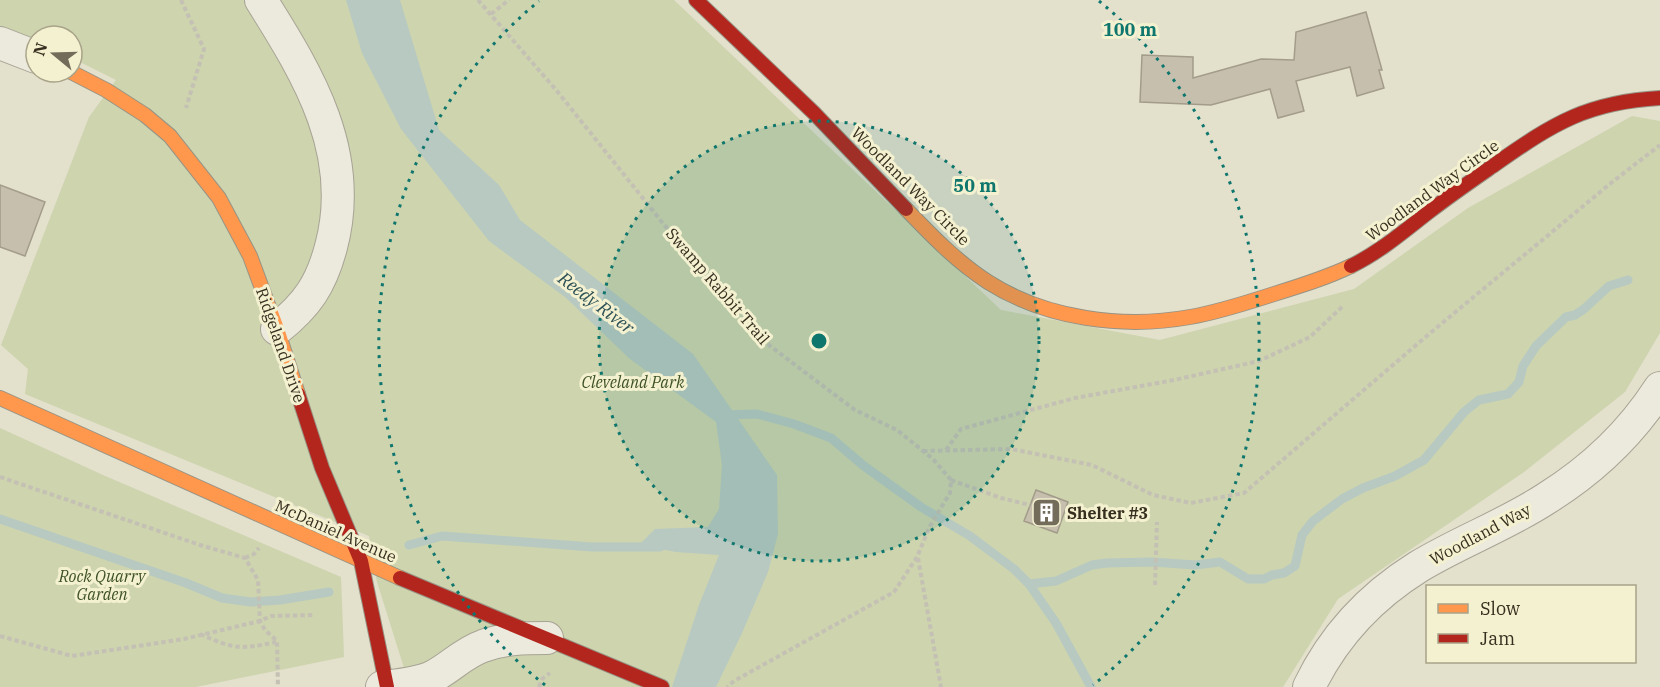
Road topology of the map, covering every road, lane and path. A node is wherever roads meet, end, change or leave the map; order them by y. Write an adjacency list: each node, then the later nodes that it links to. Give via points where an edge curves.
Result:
1 (181, 0): 11 (path, via 204,49)
2 (261, 0): 14 (street, via 312,87 330,140 340,192 337,227 326,267 307,302)
3 (478, 0): 6 (path, Swamp Rabbit Trail)
4 (509, 0): 6 (path)
5 (696, 0): 10 (street, Woodland Way Circle, via 968,267 1013,295 1055,312 1097,319 1181,319 1230,308 1332,275 1386,246 1450,194 1551,126 1614,103)
6 (490, 14): 18 (path, Swamp Rabbit Trail, via 702,272 770,346 855,410 897,430)
7 (0, 43): 8 (street)
8 (24, 52)
9 (84, 79): 11 (street, Ridgeland Drive, via 145,115)
10 (1660, 98)
11 (175, 142): 14 (street, Ridgeland Drive, via 219,198 250,256)
12 (1660, 145): 17 (path, via 1429,334 1244,493 1191,503 1153,495 1092,465 1011,449)
13 (1347, 302): 17 (path, via 1310,337 1259,361 1075,398 962,429)
14 (277, 329): 26 (street, Ridgeland Drive, via 322,468)
15 (1660, 388): 42 (street, Woodland Way, via 1626,432 1580,476 1545,500 1417,568 1382,594 1347,626 1321,662)
16 (0, 398): 26 (street, McDaniel Avenue)
17 (946, 450): 18 (path)
18 (922, 451): 20 (path, Swamp Rabbit Trail)
19 (0, 477): 25 (path)
20 (951, 480): 21 (path); 24 (path, via 950,493)
21 (1030, 505)
22 (1157, 522): 27 (path)
23 (254, 554): 25 (path)
24 (917, 556): 40 (path, via 894,592); 41 (path)
25 (246, 558): 29 (path, via 258,580)
26 (361, 561): 32 (street, McDaniel Avenue); 37 (street, Ridgeland Drive)
27 (1155, 585)
28 (315, 615): 29 (path, via 271,616)
29 (260, 621): 30 (path); 33 (path)
30 (200, 634): 31 (path, via 72,656); 33 (path, via 244,649)
31 (0, 636)
32 (548, 638): 37 (street, via 509,639 483,646 433,676); 39 (street, McDaniel Avenue)
33 (277, 641): 35 (path)
34 (553, 670): 38 (path)
35 (278, 687)
36 (382, 687): 37 (street)
37 (387, 687)
38 (539, 687)
39 (662, 687)
40 (727, 687)
41 (941, 687)
42 (1309, 687)

